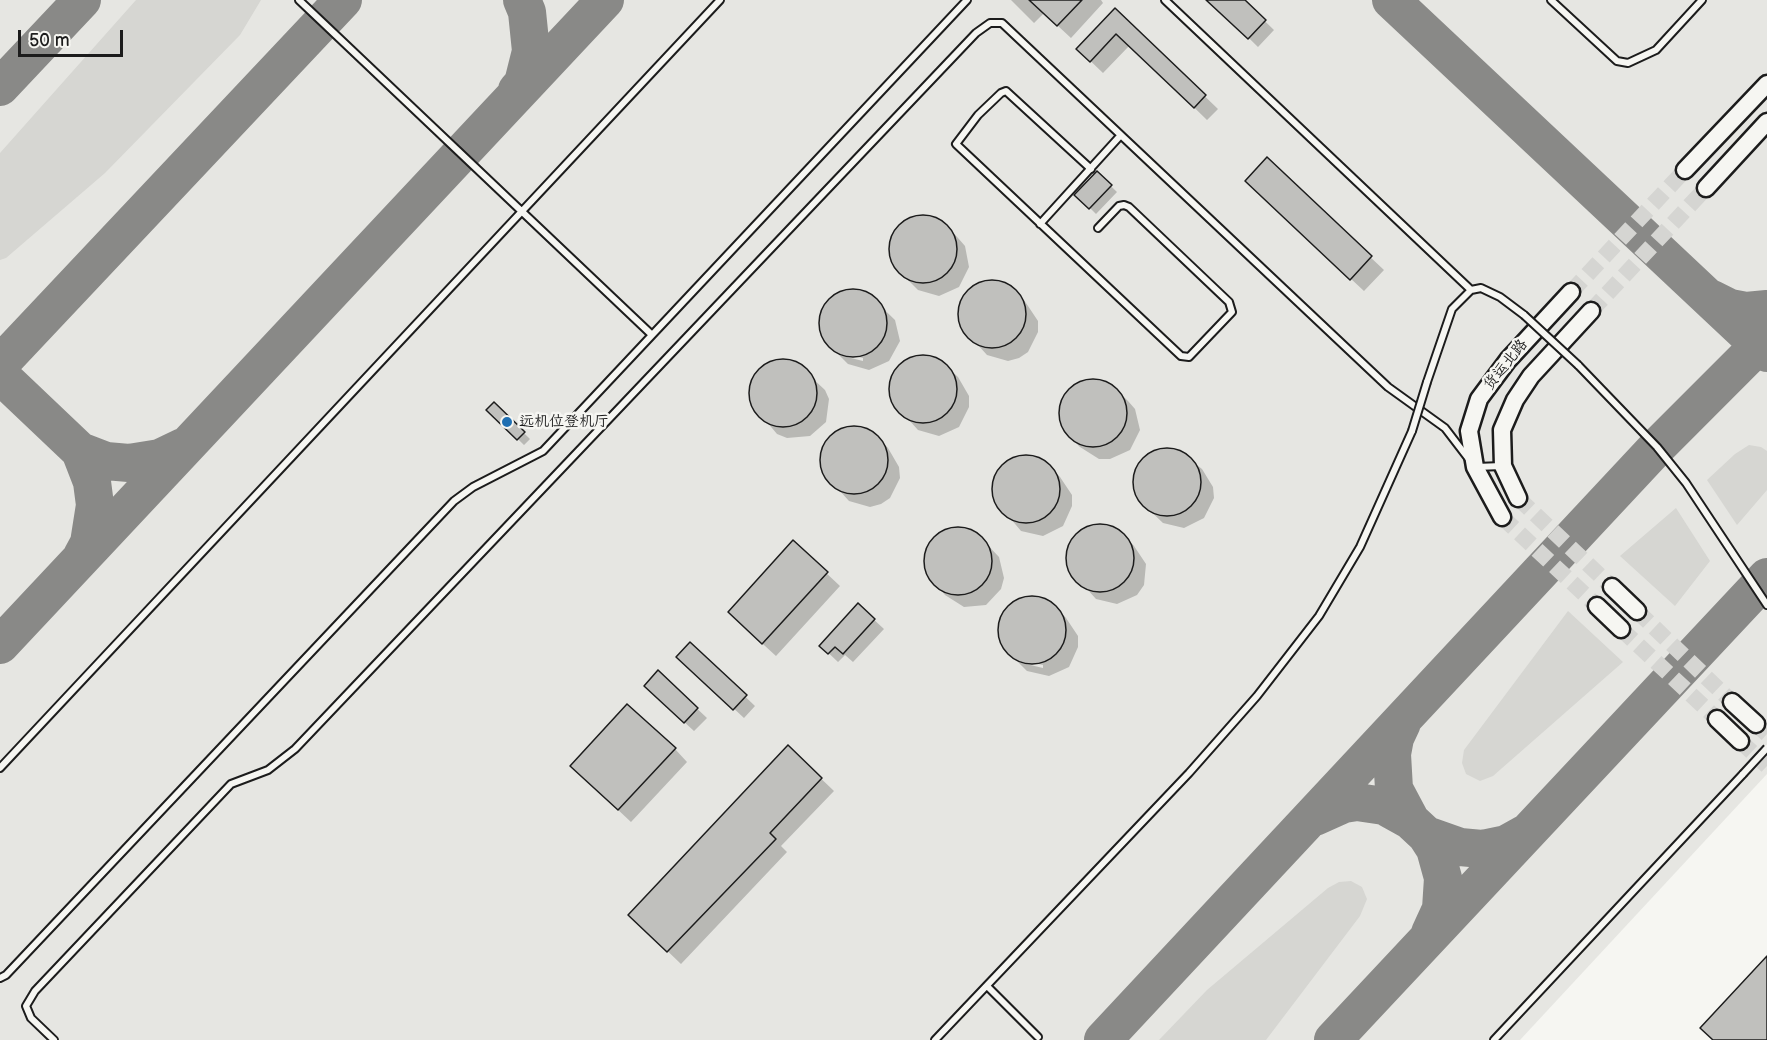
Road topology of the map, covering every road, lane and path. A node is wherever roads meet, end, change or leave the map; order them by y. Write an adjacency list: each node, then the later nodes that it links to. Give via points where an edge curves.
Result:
1 (299, 0): 13 (lane)
2 (720, 0): 13 (lane)
3 (967, 0): 19 (lane)
4 (1166, 0): 16 (lane)
5 (1551, 0): 6 (lane, via 1617,61 1628,63 1656,50)
6 (1702, 0)
7 (1767, 84): 11 (main road)
8 (1767, 122): 12 (main road)
9 (1120, 136): 10 (lane); 21 (lane, via 1388,387 1445,428); 38 (lane, via 1002,23 990,23 976,33 295,749 268,770 231,784 35,991 26,1006 31,1018)
10 (1091, 169): 14 (lane); 14 (lane, via 1006,92 978,115 957,140 957,146)
11 (1685, 171)
12 (1706, 188)
13 (522, 211): 19 (lane); 34 (lane)
14 (1040, 224): 15 (lane, via 1184,358 1232,312 1229,302 1129,207 1119,206)
15 (1098, 228)
16 (1471, 290): 25 (lane, bridge, via 1481,288 1524,315 1657,447 1686,483); 36 (lane, bridge, via 1452,309 1412,431 1360,546 1319,616 1257,696 1189,773)
17 (1571, 292): 21 (main road, 货运北路, via 1508,360 1479,399 1469,431)
18 (1591, 311): 20 (main road, 货运北路, via 1531,376 1515,400 1502,430)
19 (651, 334): 35 (lane, via 543,451 454,501)
20 (1503, 466): 21 (lane); 22 (main road, 货运北路)
21 (1474, 467): 23 (main road, 货运北路)
22 (1518, 498)
23 (1502, 517)
24 (1612, 587): 27 (main road)
25 (1767, 605)
26 (1596, 606): 28 (main road)
27 (1637, 611)
28 (1621, 629)
29 (1732, 702): 31 (main road)
30 (1717, 719): 32 (main road)
31 (1756, 724)
32 (1740, 741)
33 (1767, 748): 40 (lane, bridge)
34 (0, 768)
35 (0, 978)
36 (987, 986): 37 (lane); 39 (lane)
37 (1038, 1037)
38 (54, 1040)
39 (935, 1040)
40 (1494, 1040)

